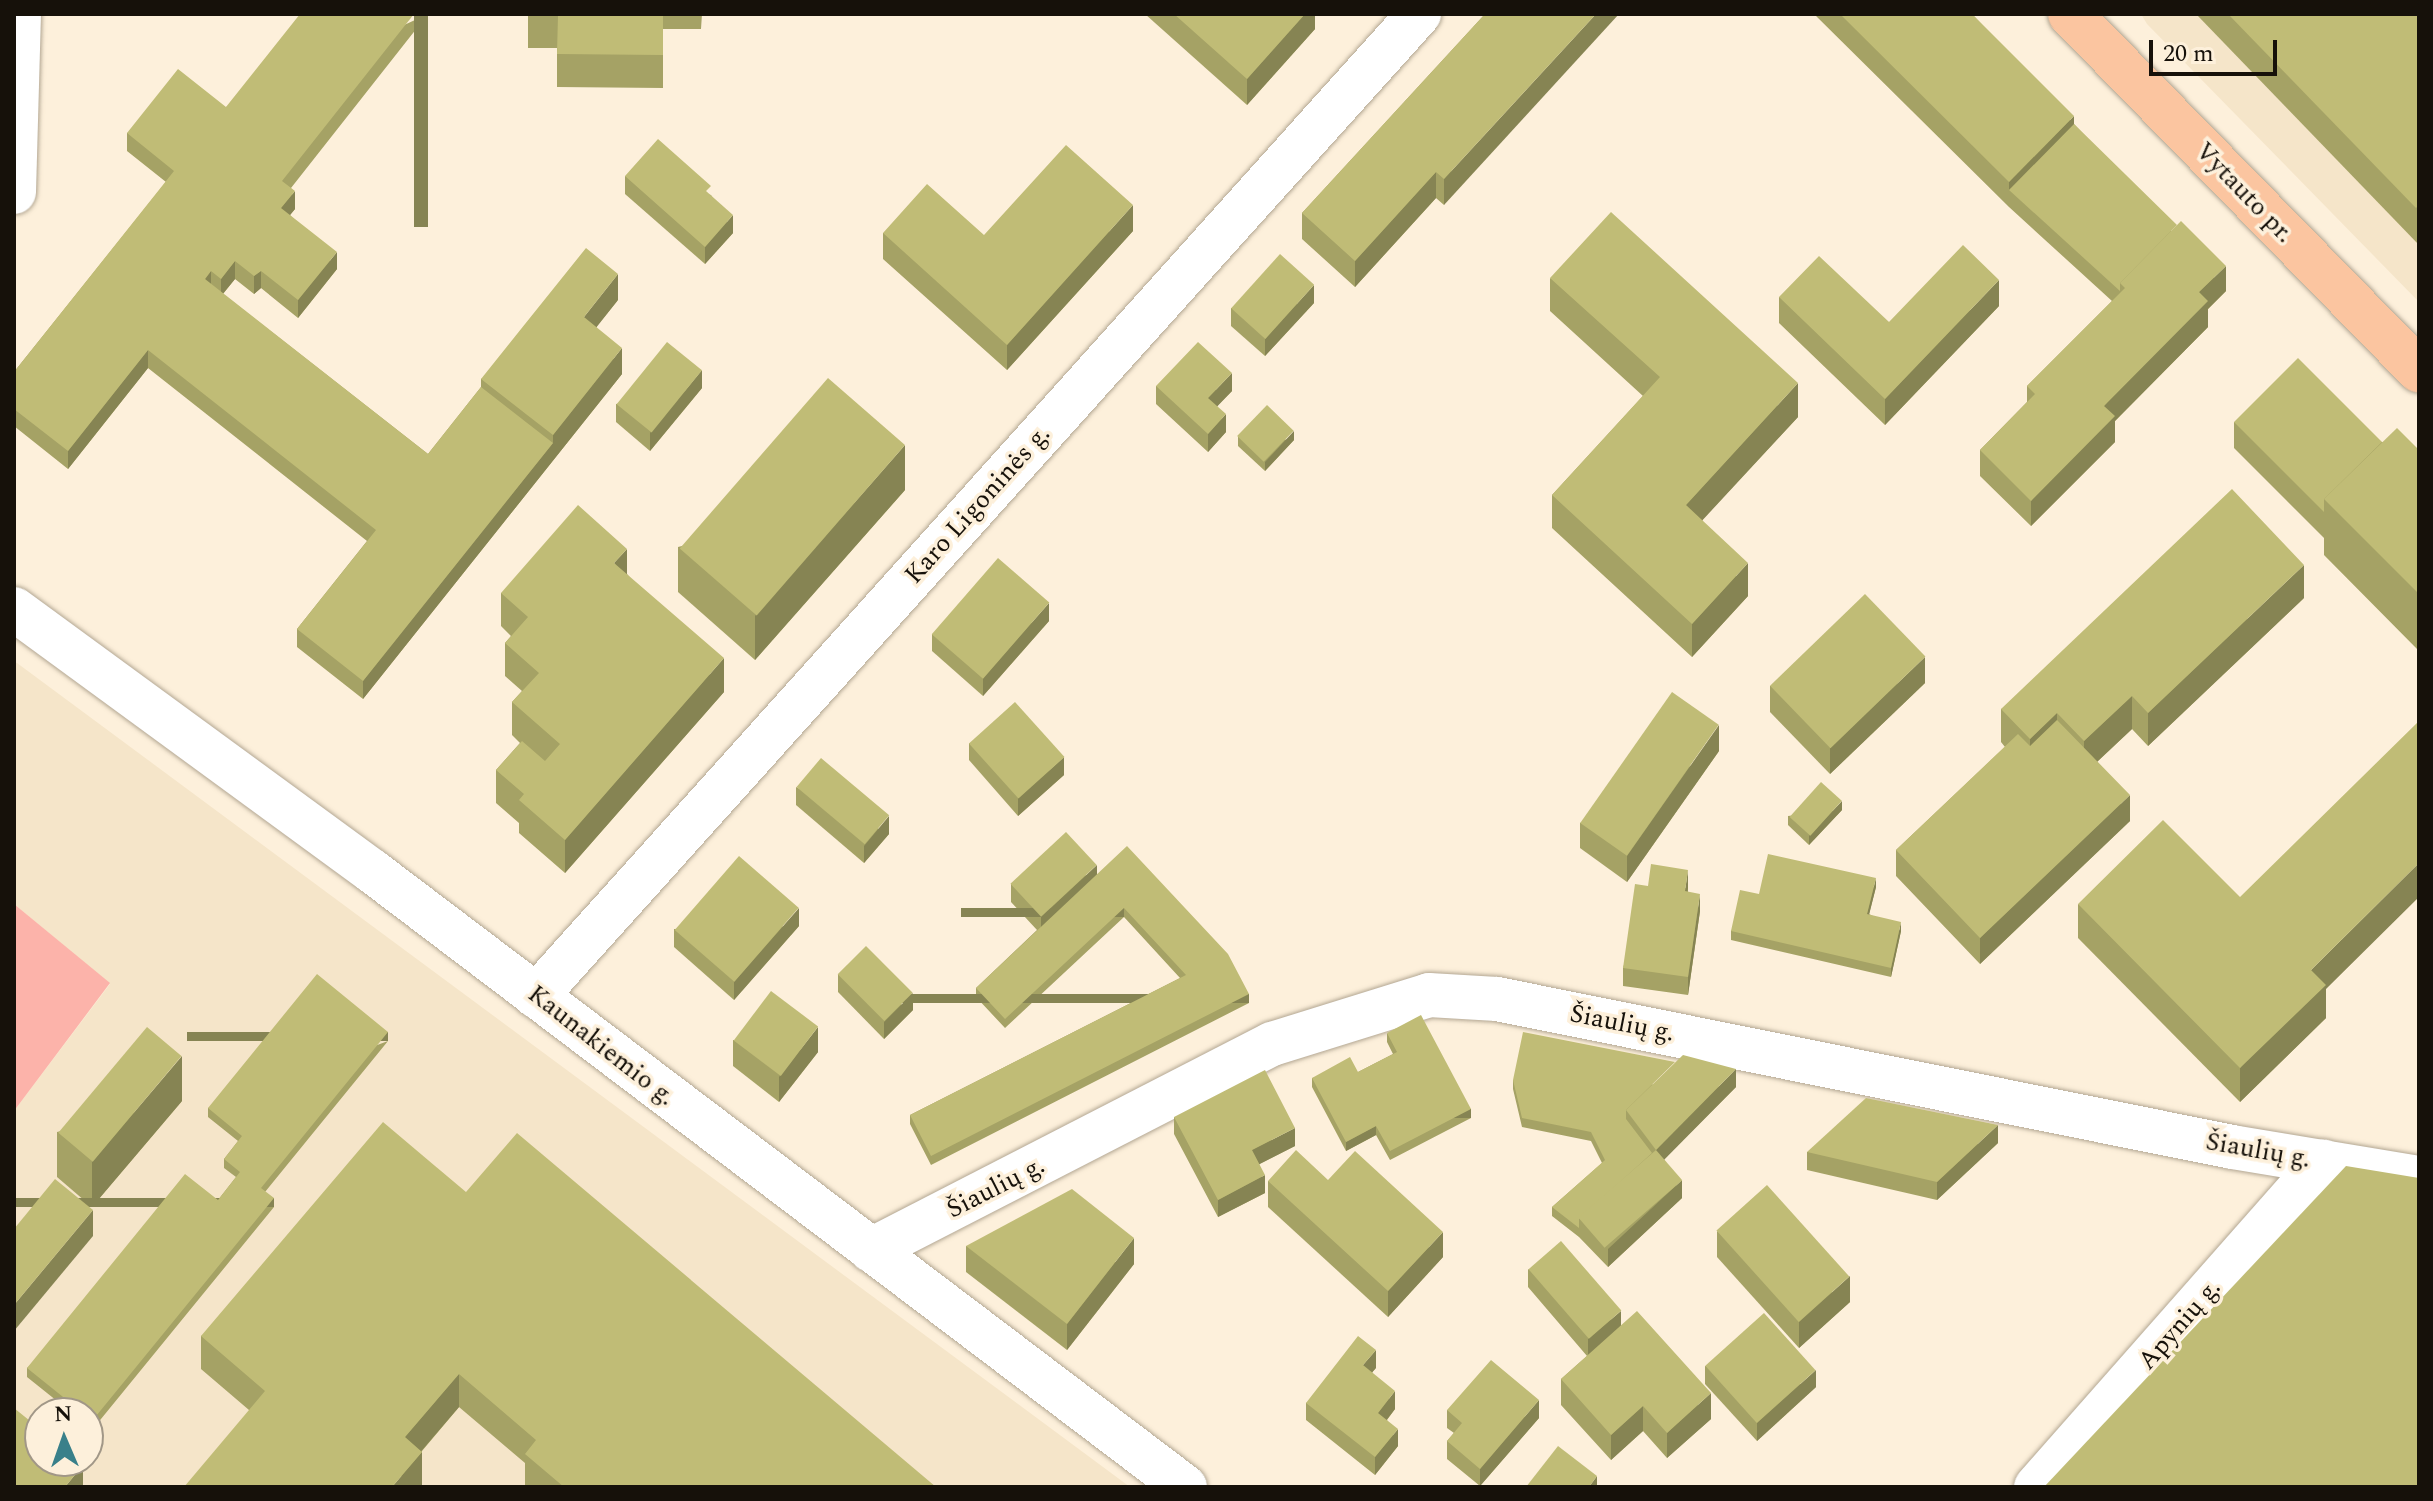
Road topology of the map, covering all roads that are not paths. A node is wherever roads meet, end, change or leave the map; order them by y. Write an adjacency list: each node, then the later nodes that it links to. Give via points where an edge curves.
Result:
1 (19, 14): 4 (street)
2 (1419, 14): 7 (street, Karo Ligoninės g.)
3 (2070, 14): 5 (main road, Vytauto pr.)
4 (14, 192)
5 (2419, 371)
6 (14, 609): 7 (street, Kaunakiemio g.)
7 (536, 996): 10 (street, Kaunakiemio g.)
8 (2323, 1162): 9 (street, Šiaulių g.); 10 (street, Šiaulių g., via 1497,999 1429,995 1272,1044); 12 (street, Apynių g.)
9 (2419, 1178)
10 (871, 1250): 11 (street, Kaunakiemio g.)
11 (1185, 1487)
12 (2036, 1487)

